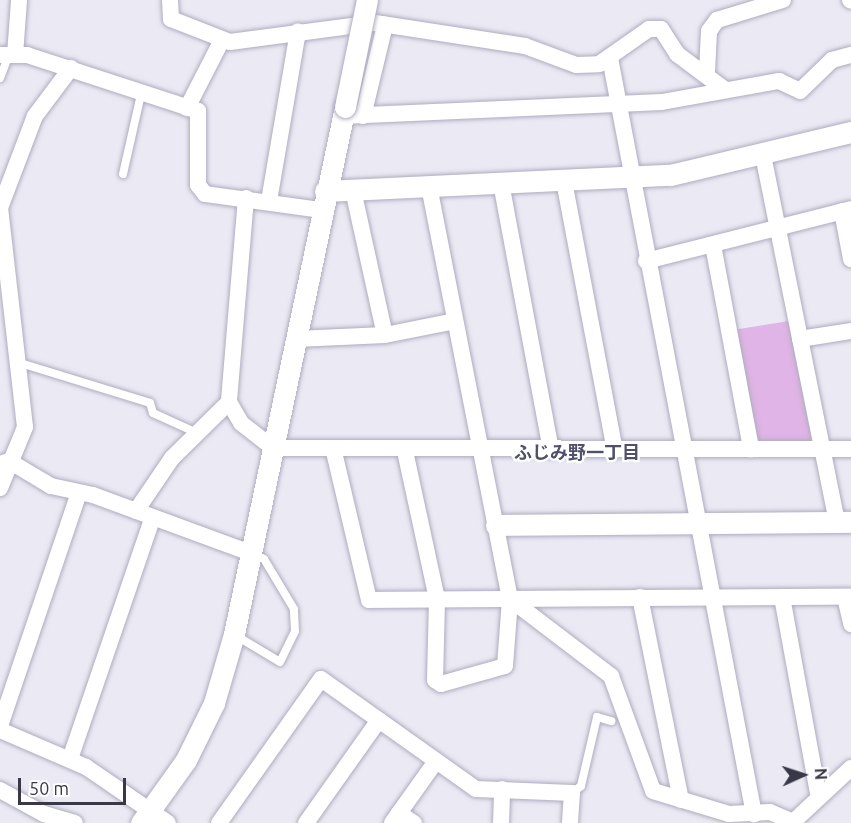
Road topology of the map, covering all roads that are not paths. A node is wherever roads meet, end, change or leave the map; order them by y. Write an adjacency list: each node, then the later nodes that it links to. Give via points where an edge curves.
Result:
1 (19, 0): 8 (street)
2 (170, 0): 7 (street, via 171,19)
3 (367, 0): 18 (street, bridge)
4 (783, 0): 12 (street, via 717,20 709,31)
5 (386, 25): 6 (street, via 346,23); 10 (street, via 525,46 576,65); 18 (street)
6 (298, 31): 7 (street); 29 (street)
7 (222, 40): 17 (street)
8 (8, 55): 11 (street); 13 (lane)
9 (851, 55): 14 (street, via 832,60 800,91 779,81)
10 (610, 58): 12 (street, via 650,29 661,29 677,54); 16 (street)
11 (71, 68): 15 (street); 27 (street, via 35,116)
12 (707, 72): 14 (street)
13 (0, 78)
14 (724, 89): 16 (street)
15 (141, 94): 17 (street); 21 (lane)
16 (617, 104): 18 (street); 22 (street)
17 (187, 108): 28 (street, via 198,111 202,126 198,185 205,194)
18 (350, 113): 30 (street)
19 (851, 132): 20 (street)
20 (763, 155): 22 (street); 32 (street)
21 (123, 174)
22 (630, 178): 23 (street); 35 (street)
23 (564, 181): 24 (street); 50 (street)
24 (501, 183): 25 (street); 49 (street)
25 (429, 187): 26 (street); 36 (street)
26 (353, 190): 30 (street); 38 (street)
27 (3, 191): 41 (street, via 0,208 4,278)
28 (246, 198): 29 (street); 42 (street)
29 (269, 201): 30 (street)
30 (323, 201): 39 (street)
31 (847, 210): 32 (street); 34 (street)
32 (778, 228): 33 (street); 40 (street)
33 (713, 244): 35 (street); 46 (street)
34 (851, 260)
35 (646, 261): 45 (street)
36 (455, 321): 38 (street); 52 (street)
37 (851, 331): 40 (street)
38 (385, 335): 39 (street)
39 (296, 339): 44 (street)
40 (800, 339): 47 (street)
41 (17, 362): 43 (lane, via 150,403 153,414); 54 (street, via 25,427)
42 (229, 402): 43 (street); 44 (street, via 241,423)
43 (198, 433): 57 (street, via 172,459)
44 (273, 448): 53 (street); 62 (street)
45 (683, 449): 46 (street); 50 (street); 60 (street)
46 (751, 449): 47 (street)
47 (822, 449): 48 (street); 59 (street)
48 (851, 449)
49 (550, 450): 50 (street); 52 (street)
50 (615, 450)
51 (405, 451): 52 (street); 53 (street); 68 (street)
52 (481, 451): 61 (street)
53 (334, 452): 68 (street, via 365,597)
54 (5, 462): 55 (street); 56 (street)
55 (0, 488)
56 (78, 495): 57 (street); 73 (street)
57 (136, 511): 58 (street)
58 (152, 520): 62 (street); 75 (street)
59 (844, 522): 60 (street)
60 (696, 523): 61 (street); 64 (street)
61 (496, 525): 67 (street)
62 (251, 553): 70 (street); 70 (lane, via 264,559 294,609 295,631 280,662)
63 (640, 597): 64 (street); 67 (street); 82 (street)
64 (711, 597): 65 (street); 83 (street)
65 (782, 597): 66 (street); 81 (street)
66 (848, 597): 69 (street)
67 (510, 598): 68 (street); 68 (street, via 505,666 441,684 435,680); 82 (street, via 611,676 653,791)
68 (437, 599)
69 (851, 624)
70 (234, 634): 84 (street, via 214,703 186,760)
71 (379, 720): 76 (street); 89 (street, via 321,679); 90 (street)
72 (611, 721): 80 (lane, via 597,717 581,786)
73 (0, 726)
74 (0, 730): 75 (street)
75 (70, 759): 84 (street)
76 (436, 761): 78 (street, via 476,789); 85 (street)
77 (851, 768): 81 (street)
78 (502, 789): 80 (street); 92 (street)
79 (0, 790): 86 (street)
80 (572, 793): 93 (street)
81 (818, 793): 94 (street)
82 (681, 800): 83 (street, via 729,814)
83 (754, 814): 94 (street, via 770,812)
84 (146, 816): 88 (street)
85 (396, 818): 91 (street)
86 (41, 819): 87 (street)
87 (75, 823)
88 (168, 823)
89 (219, 823)
90 (306, 823)
91 (414, 823)
92 (501, 823)
93 (570, 823)
94 (793, 823)

